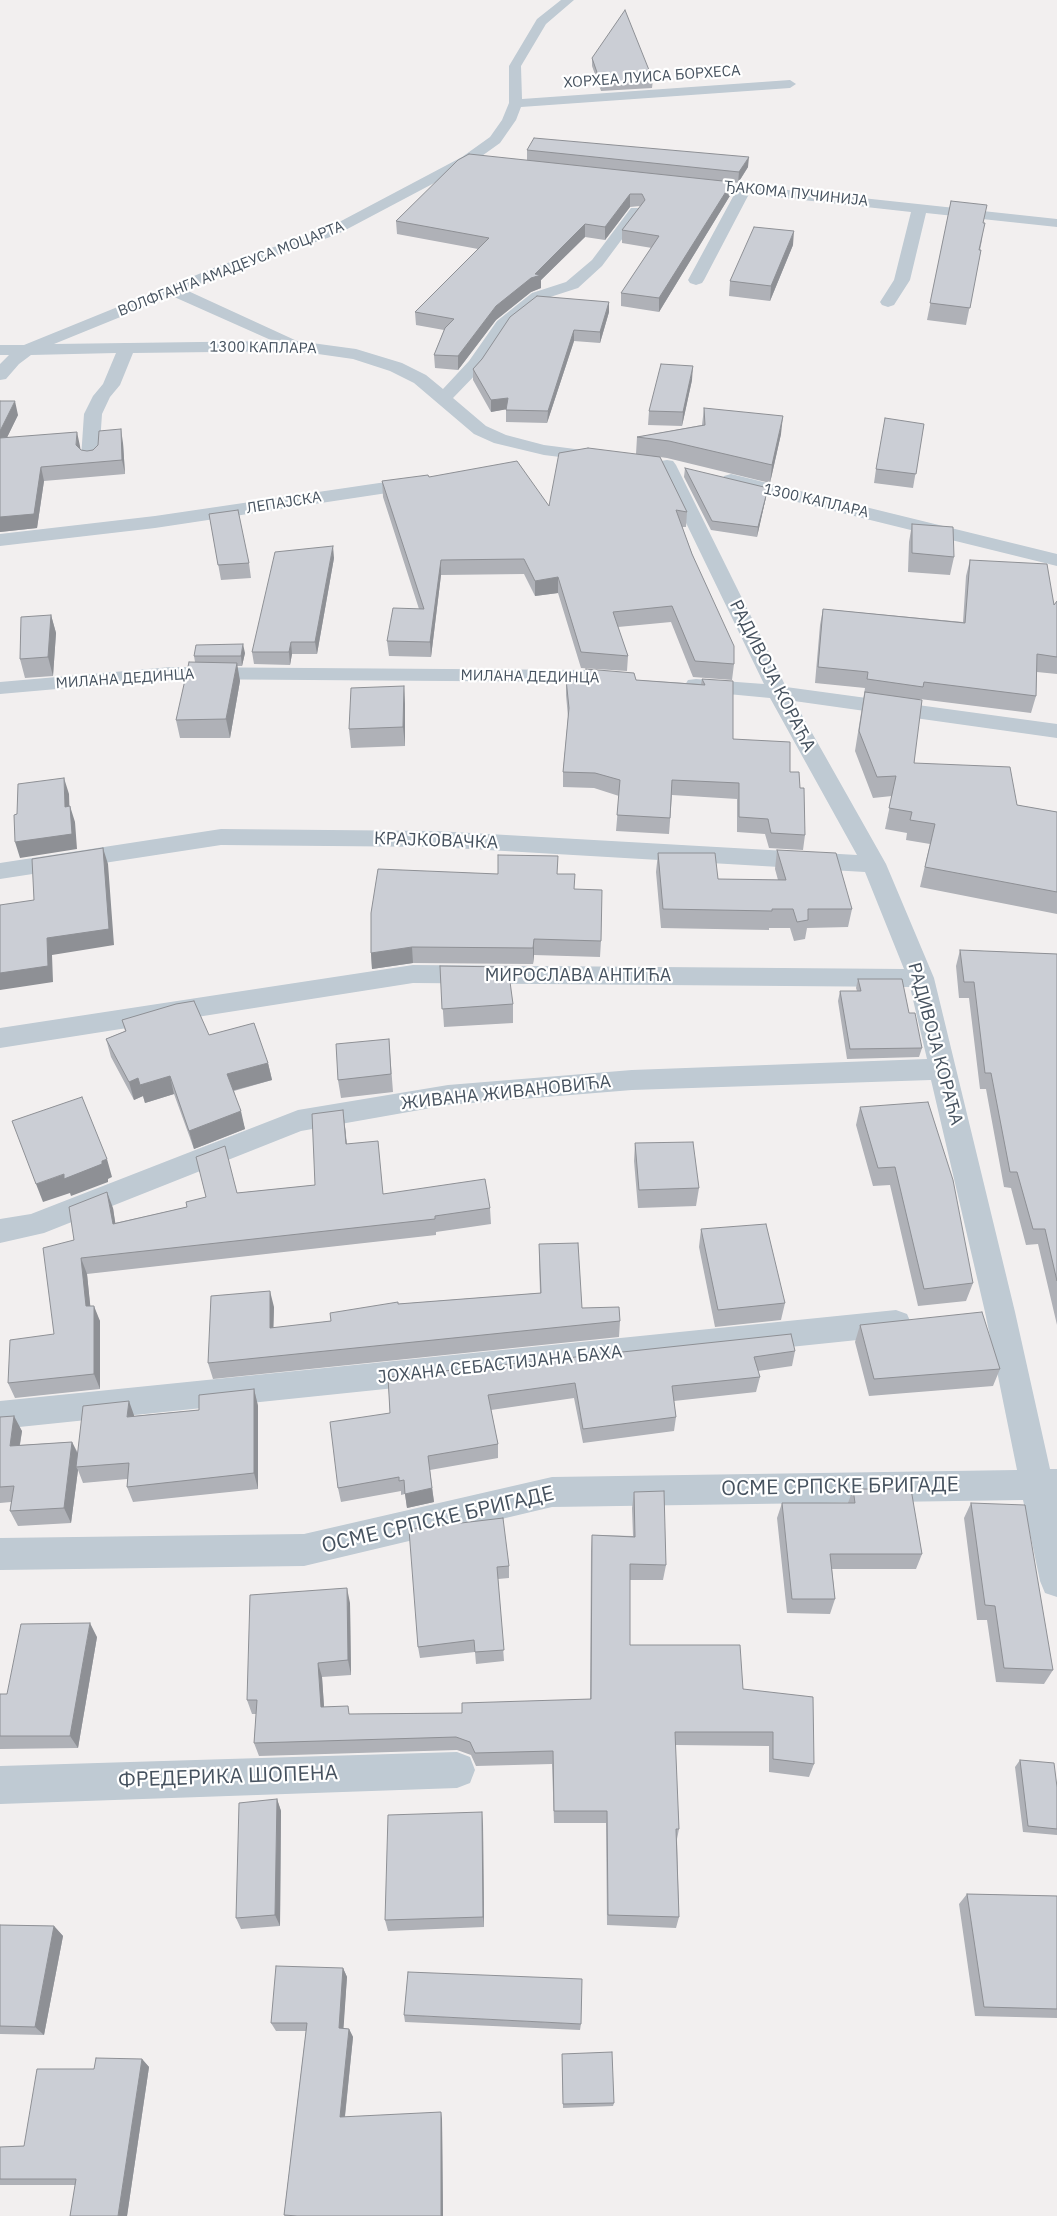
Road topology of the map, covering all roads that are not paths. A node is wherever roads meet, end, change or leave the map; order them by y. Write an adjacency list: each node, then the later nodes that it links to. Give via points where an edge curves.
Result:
1 (568, 0): 3 (street, ВОЛФГАНГА АМАДЕУСА МОЦАРТА, via 541,22 515,66)
2 (790, 84): 3 (street, ХОРХЕА ЛУИСА БОРХЕСА)
3 (516, 103): 4 (street, ВОЛФГАНГА АМАДЕУСА МОЦАРТА, via 495,140)
4 (467, 160): 5 (street); 12 (street, ВОЛФГАНГА АМАДЕУСА МОЦАРТА, via 331,232)
5 (487, 162)
6 (685, 182): 7 (street, ЂАКОМА ПУЧИНИЈА)
7 (744, 189): 8 (street, ЂАКОМА ПУЧИНИЈА); 11 (street)
8 (920, 207): 10 (street, ЂАКОМА ПУЧИНИЈА); 13 (street, via 902,280)
9 (636, 211): 19 (street, via 597,263 572,285 538,296 502,324 476,365)
10 (1057, 223)
11 (696, 280)
12 (172, 290): 14 (street); 17 (street, ВОЛФГАНГА АМАДЕУСА МОЦАРТА)
13 (888, 302)
14 (297, 346): 15 (street, 1300 КАПЛАРА); 19 (street, 1300 КАПЛАРА, via 356,354 396,367 420,379)
15 (127, 348): 17 (street, 1300 КАПЛАРА); 21 (street, via 111,385 93,414)
16 (0, 350): 17 (street, 1300 КАПЛАРА)
17 (26, 350): 18 (street)
18 (0, 375)
19 (444, 398): 20 (street, 1300 КАПЛАРА, via 480,430 500,439)
20 (566, 453): 22 (street, 1300 КАПЛАРА); 23 (street)
21 (90, 458)
22 (620, 460)
23 (519, 463)
24 (667, 466): 32 (street, РАДИВОЈА КОРАЋА)
25 (715, 477): 28 (street, 1300 КАПЛАРА)
26 (433, 480): 27 (street, ЛЕПАЈСКА, via 155,522)
27 (0, 540)
28 (1057, 560)
29 (643, 681): 31 (street, МИЛАНА ДЕДИНЦА, via 586,676 171,674)
30 (672, 684): 32 (street)
31 (0, 688)
32 (778, 692): 33 (street); 34 (street, РАДИВОЈА КОРАЋА)
33 (1057, 731)
34 (874, 864): 35 (street, КРАЈКОВАЧКА, via 436,839 221,837); 36 (street, РАДИВОЈА КОРАЋА)
35 (0, 871)
36 (921, 978): 37 (street, МИРОСЛАВА АНТИЋА, via 413,974); 38 (street, РАДИВОЈА КОРАЋА)
37 (0, 1038)
38 (942, 1069): 39 (street, ЖИВАНА ЖИВАНОВИЋА, via 632,1080 448,1095 298,1121 34,1225); 42 (street, РАДИВОЈА КОРАЋА, via 986,1314)
39 (0, 1231)
40 (921, 1320): 41 (street, ЈОХАНА СЕБАСТИЈАНА БАХА)
41 (0, 1416)
42 (1046, 1484): 43 (street, ОСМЕ СРПСКЕ БРИГАДЕ, via 552,1492 304,1550); 44 (street, РАДИВОЈА КОРАЋА)
43 (0, 1554)
44 (1057, 1581)
45 (457, 1770): 46 (street, ФРЕДЕРИКА ШОПЕНА)
46 (0, 1785)

